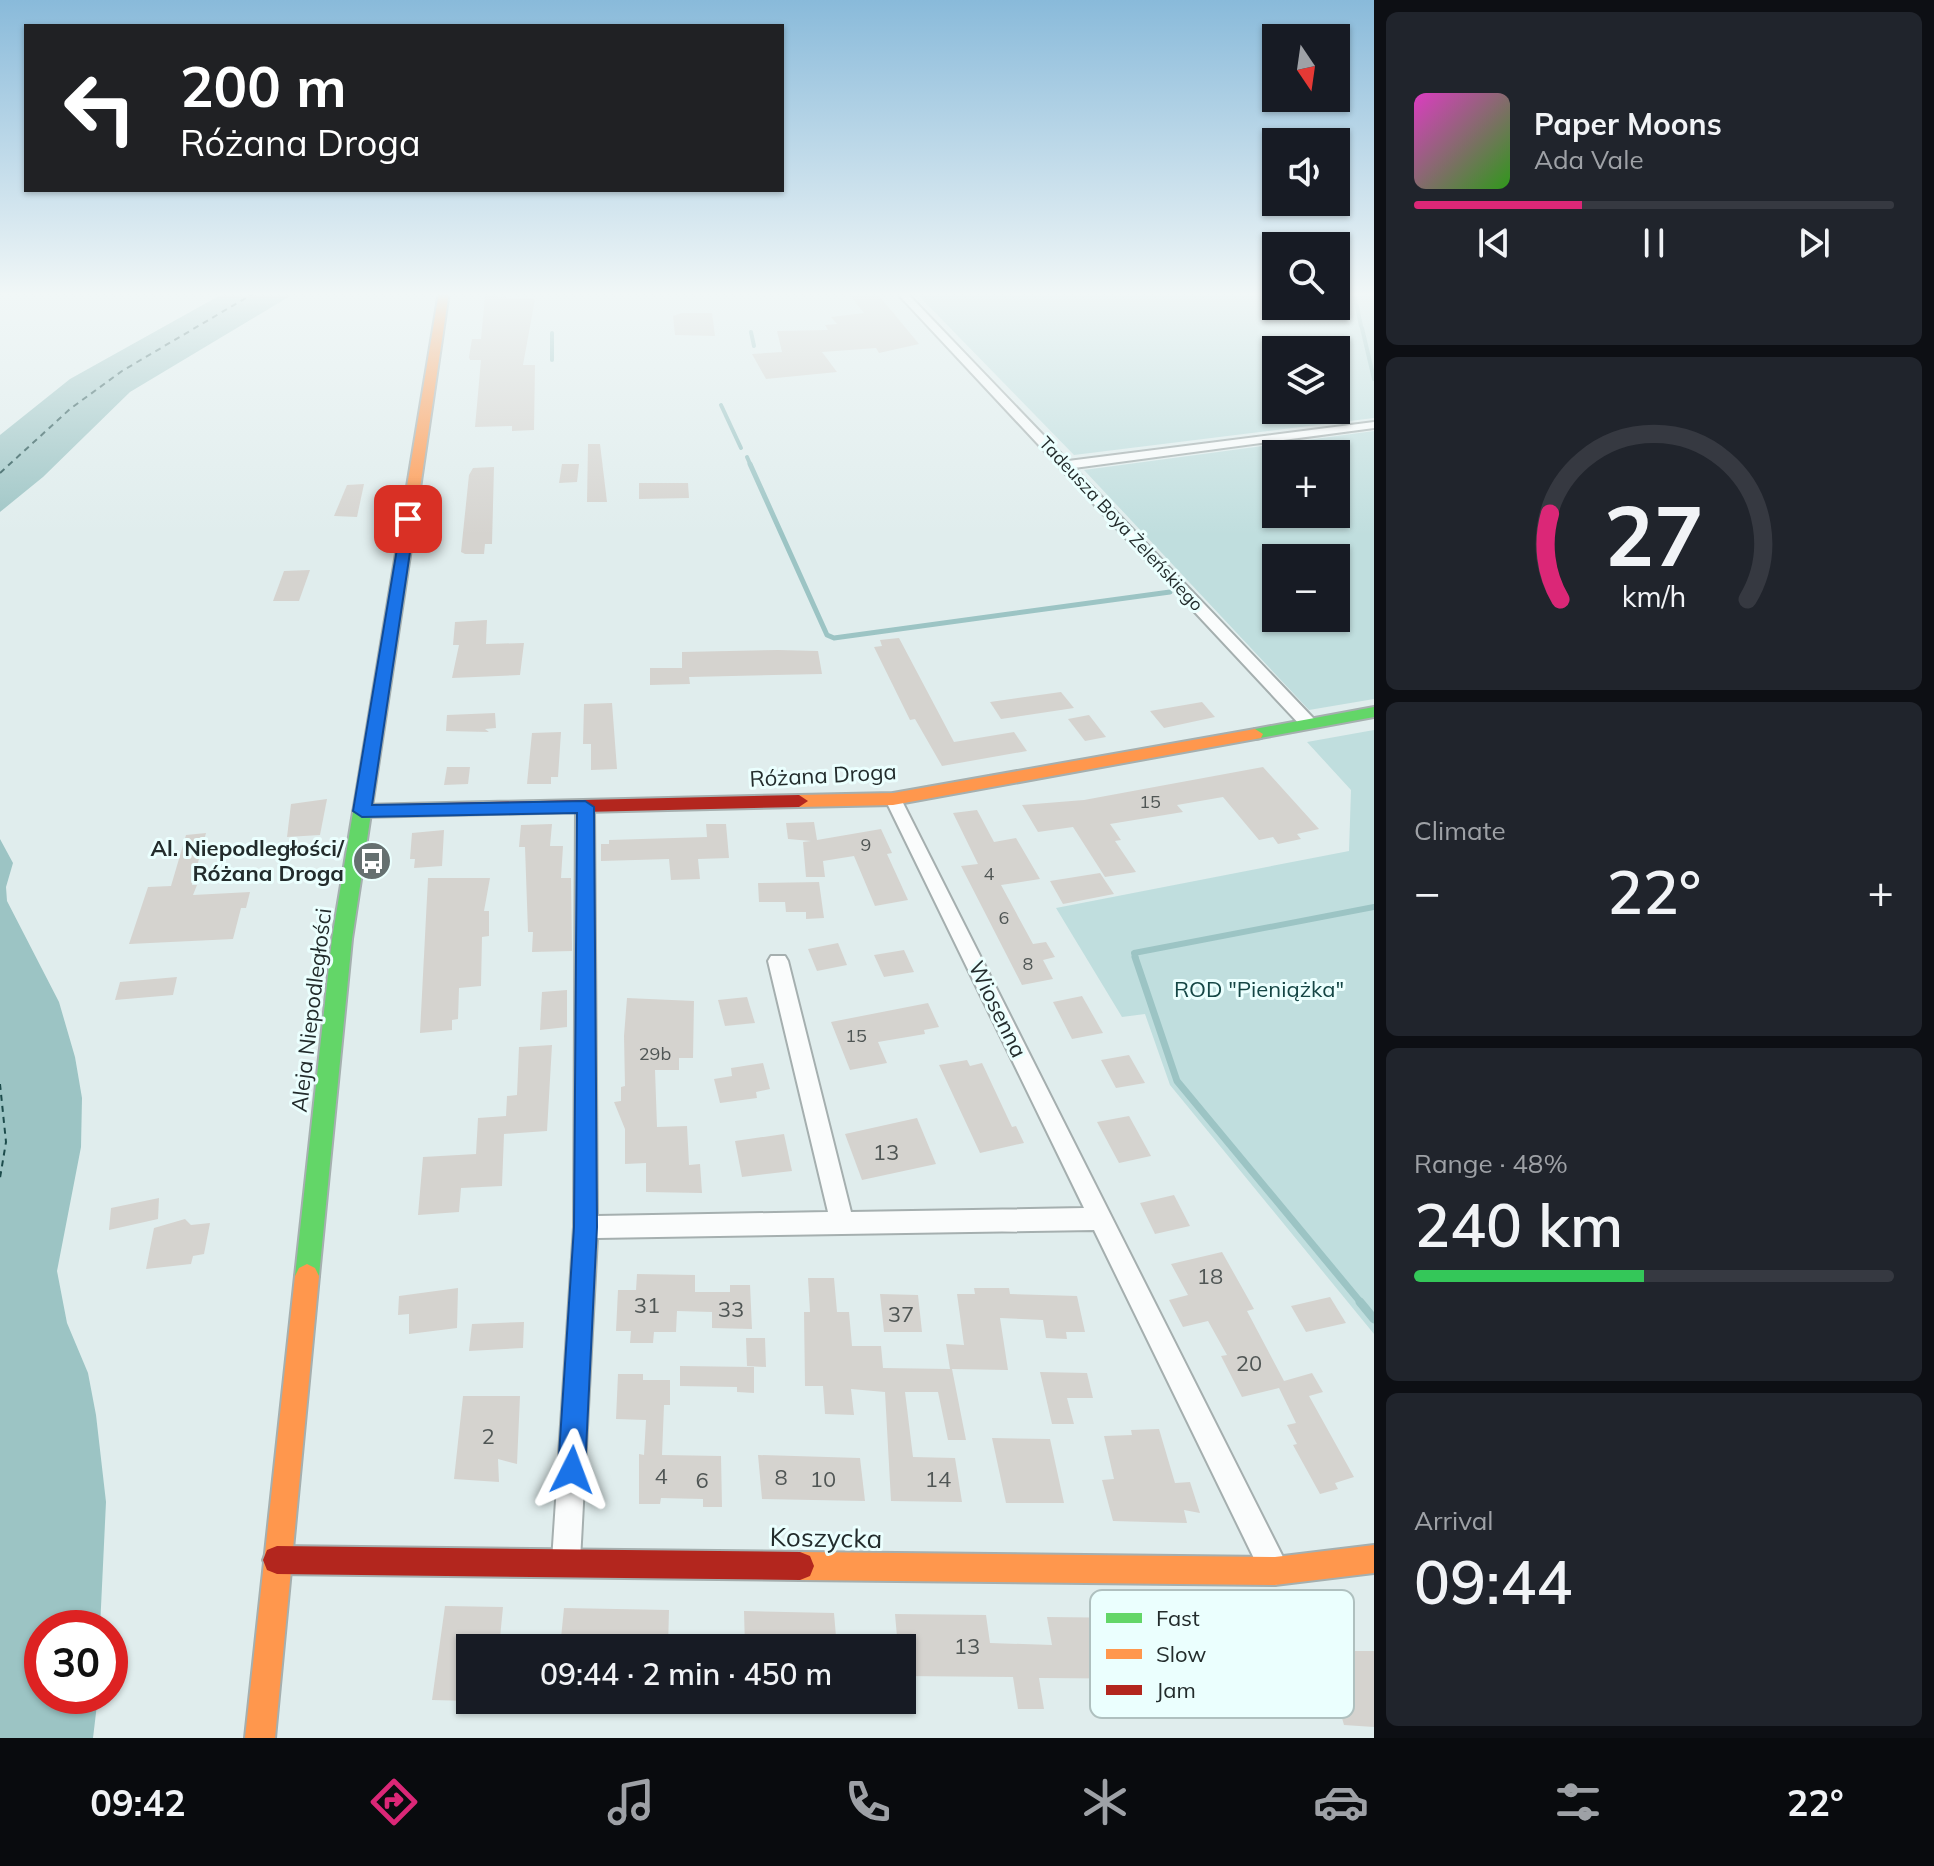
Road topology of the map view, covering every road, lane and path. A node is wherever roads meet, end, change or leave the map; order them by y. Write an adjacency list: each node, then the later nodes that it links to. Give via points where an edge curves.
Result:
1 (431, 373): 9 (street, Aleja Niepodległości)
2 (978, 373): 4 (street, Tadeusza Boya Żeleńskiego)
3 (1374, 425): 4 (street)
4 (1066, 465): 6 (street, Tadeusza Boya Żeleńskiego)
5 (1374, 712): 6 (street, Różana Droga)
6 (1308, 723): 7 (street, Różana Droga)
7 (893, 799): 8 (street, Różana Droga); 11 (street, Wiosenna)
8 (585, 807): 9 (street, Różana Droga); 13 (street)
9 (362, 811): 15 (street, Aleja Niepodległości, via 333,1013)
10 (778, 961): 12 (street)
11 (1102, 1219): 12 (street); 17 (street, Wiosenna)
12 (842, 1224): 13 (street)
13 (586, 1227): 16 (street)
14 (1374, 1559): 17 (street, Koszycka)
15 (277, 1560): 16 (street, Koszycka); 18 (street, Aleja Niepodległości)
16 (566, 1561): 17 (street, Koszycka)
17 (1275, 1571)
18 (260, 1738)

